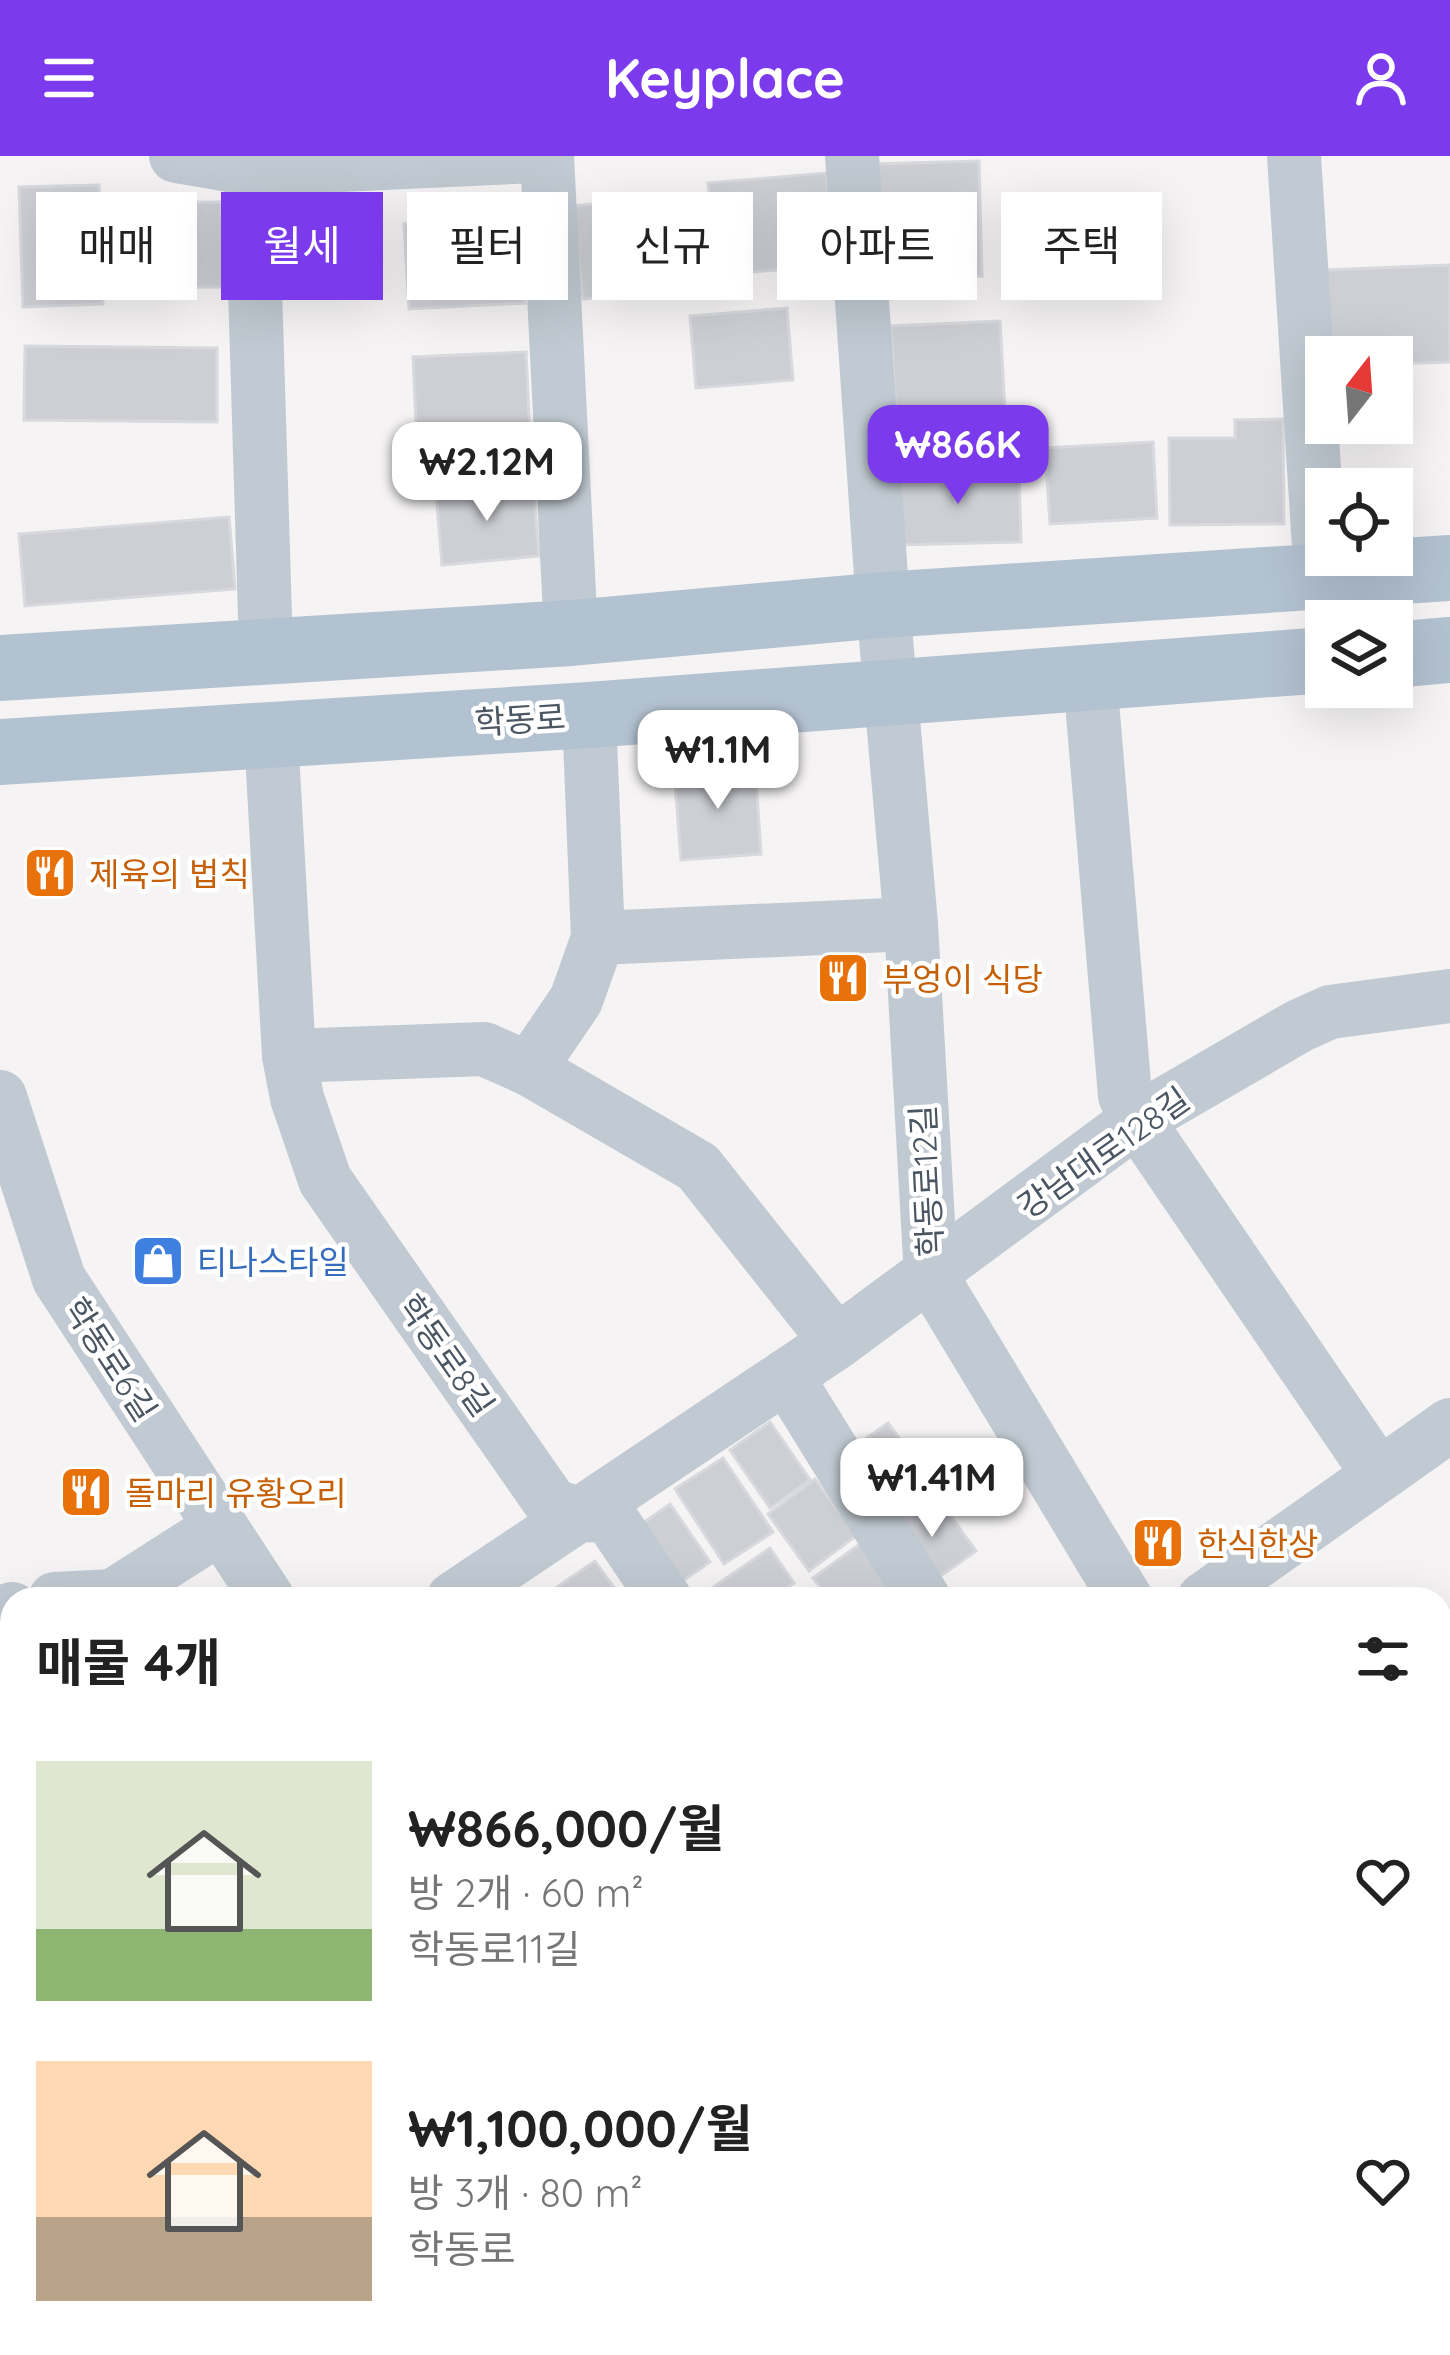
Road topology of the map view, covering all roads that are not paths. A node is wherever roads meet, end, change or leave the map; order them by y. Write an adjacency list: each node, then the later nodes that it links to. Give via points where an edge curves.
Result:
1 (176, 156): 6 (street)
2 (535, 156): 6 (street)
3 (547, 156): 10 (street)
4 (852, 156): 9 (street, 학동로12길)
5 (1294, 156): 8 (street)
6 (252, 162): 11 (street)
7 (1450, 568): 8 (main road)
8 (1321, 578): 9 (main road)
9 (884, 605): 10 (main road); 17 (street, 학동로12길)
10 (571, 633): 11 (main road)
11 (266, 650): 15 (main road)
12 (1450, 650): 13 (main road)
13 (1413, 653)
14 (1305, 662): 16 (main road, 학동로)
15 (0, 668)
16 (1090, 678): 17 (main road, 학동로); 27 (street, via 1125,1096)
17 (891, 691): 18 (main road, 학동로); 21 (street, 학동로12길)
18 (590, 715): 19 (main road, 학동로); 22 (street)
19 (271, 734): 20 (main road, 학동로); 24 (street, 학동로8길)
20 (0, 752)
21 (911, 924): 22 (street); 28 (street, 학동로12길)
22 (598, 938): 25 (street, via 576,1000)
23 (1450, 996): 27 (street, 강남대로128길, via 1330,1012)
24 (289, 1056): 25 (street, via 484,1049); 33 (street, 학동로8길, via 325,1180 552,1505)
25 (529, 1069): 29 (street, via 698,1167)
26 (0, 1097): 34 (street, 학동로6길, via 59,1279)
27 (1138, 1120): 28 (street, 강남대로128길); 32 (street)
28 (931, 1276): 29 (street, 강남대로128길); 40 (street, 학동로12길)
29 (837, 1342): 30 (street, 강남대로128길)
30 (786, 1376): 33 (street, 강남대로128길); 39 (street)
31 (1450, 1425): 32 (street)
32 (1378, 1475): 41 (street)
33 (581, 1515): 37 (street, 강남대로128길); 38 (street, 학동로8길, via 609,1516)
34 (221, 1527): 35 (street); 36 (street, 학동로6길)
35 (126, 1587)
36 (260, 1587)
37 (471, 1587)
38 (657, 1587)
39 (917, 1587)
40 (1119, 1587)
41 (1221, 1587)

